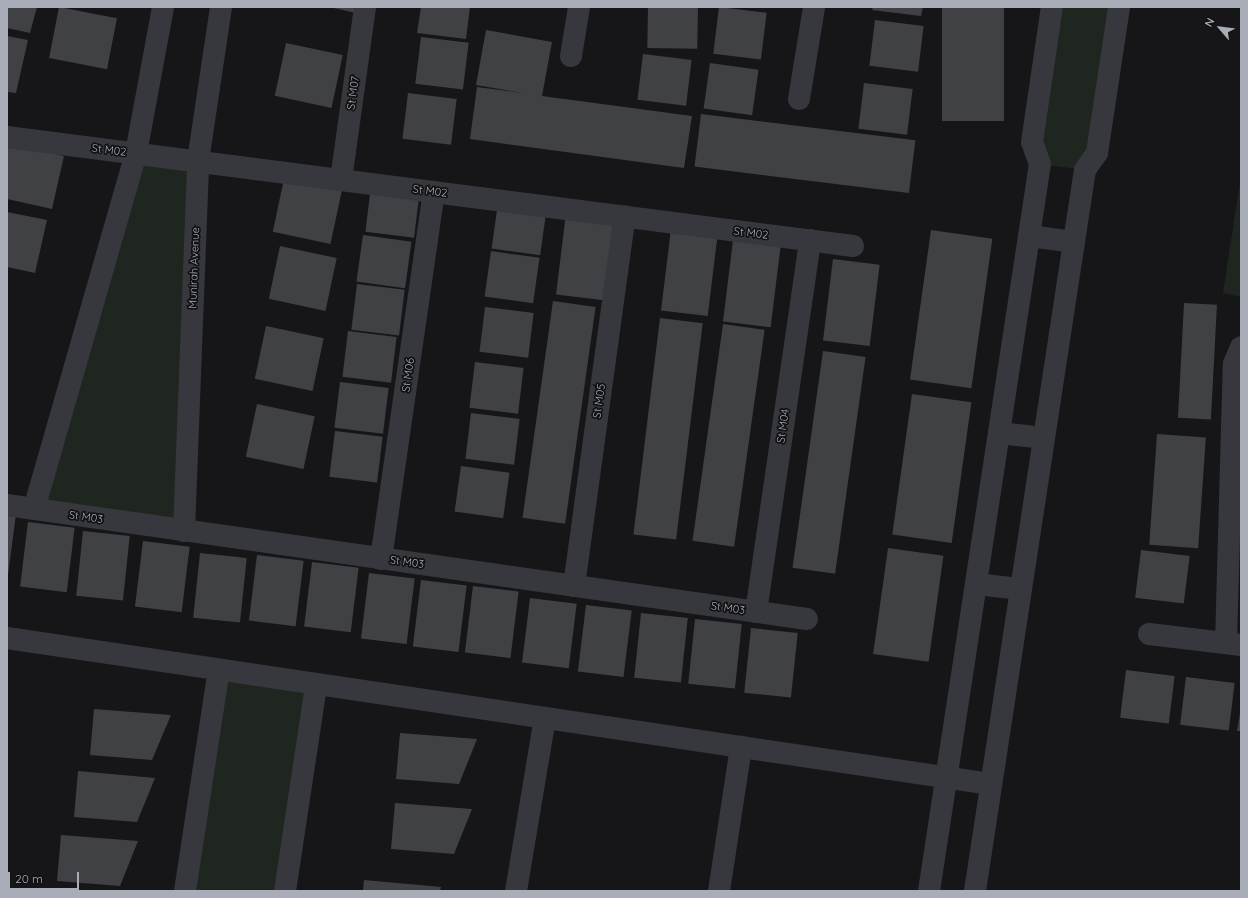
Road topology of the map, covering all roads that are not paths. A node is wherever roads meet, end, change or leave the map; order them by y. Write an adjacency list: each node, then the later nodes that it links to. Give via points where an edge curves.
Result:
1 (163, 7): 11 (street)
2 (221, 7): 12 (street, Munirah Avenue)
3 (364, 7): 13 (street, St M07)
4 (579, 7): 8 (street)
5 (814, 7): 9 (street)
6 (1052, 7): 16 (street, via 1032,142 1040,164)
7 (1119, 7): 18 (street, via 1097,153 1085,170)
8 (571, 56)
9 (799, 99)
10 (7, 137): 11 (street, St M02)
11 (136, 153): 12 (street, St M02); 24 (street)
12 (198, 162): 13 (street, St M02); 25 (street, Munirah Avenue)
13 (341, 180): 14 (street, St M02)
14 (434, 192): 15 (street, St M02); 26 (street, St M06)
15 (625, 216): 17 (street, St M02); 28 (street, St M05)
16 (1029, 236): 18 (street); 21 (street)
17 (810, 240): 19 (street, St M02); 30 (street, St M04)
18 (1074, 242): 22 (street)
19 (853, 246)
20 (1241, 347): 34 (street, via 1234,364)
21 (999, 434): 22 (street); 27 (street)
22 (1044, 438): 29 (street)
23 (7, 505): 24 (street, St M03)
24 (34, 509): 25 (street, St M03)
25 (184, 531): 26 (street, St M03)
26 (381, 559): 28 (street, St M03)
27 (976, 584): 29 (street); 39 (street)
28 (574, 586): 30 (street, St M03)
29 (1020, 589): 40 (street)
30 (756, 612): 31 (street, St M03)
31 (808, 619)
32 (1149, 634): 34 (street)
33 (7, 638): 35 (street)
34 (1233, 644)
35 (219, 670): 36 (street); 41 (street)
36 (316, 685): 37 (street); 42 (street)
37 (545, 718): 38 (street); 43 (street)
38 (741, 747): 39 (street); 44 (street)
39 (946, 778): 40 (street); 45 (street)
40 (991, 784): 46 (street)
41 (185, 891)
42 (285, 891)
43 (516, 891)
44 (719, 891)
45 (929, 891)
46 (975, 891)

